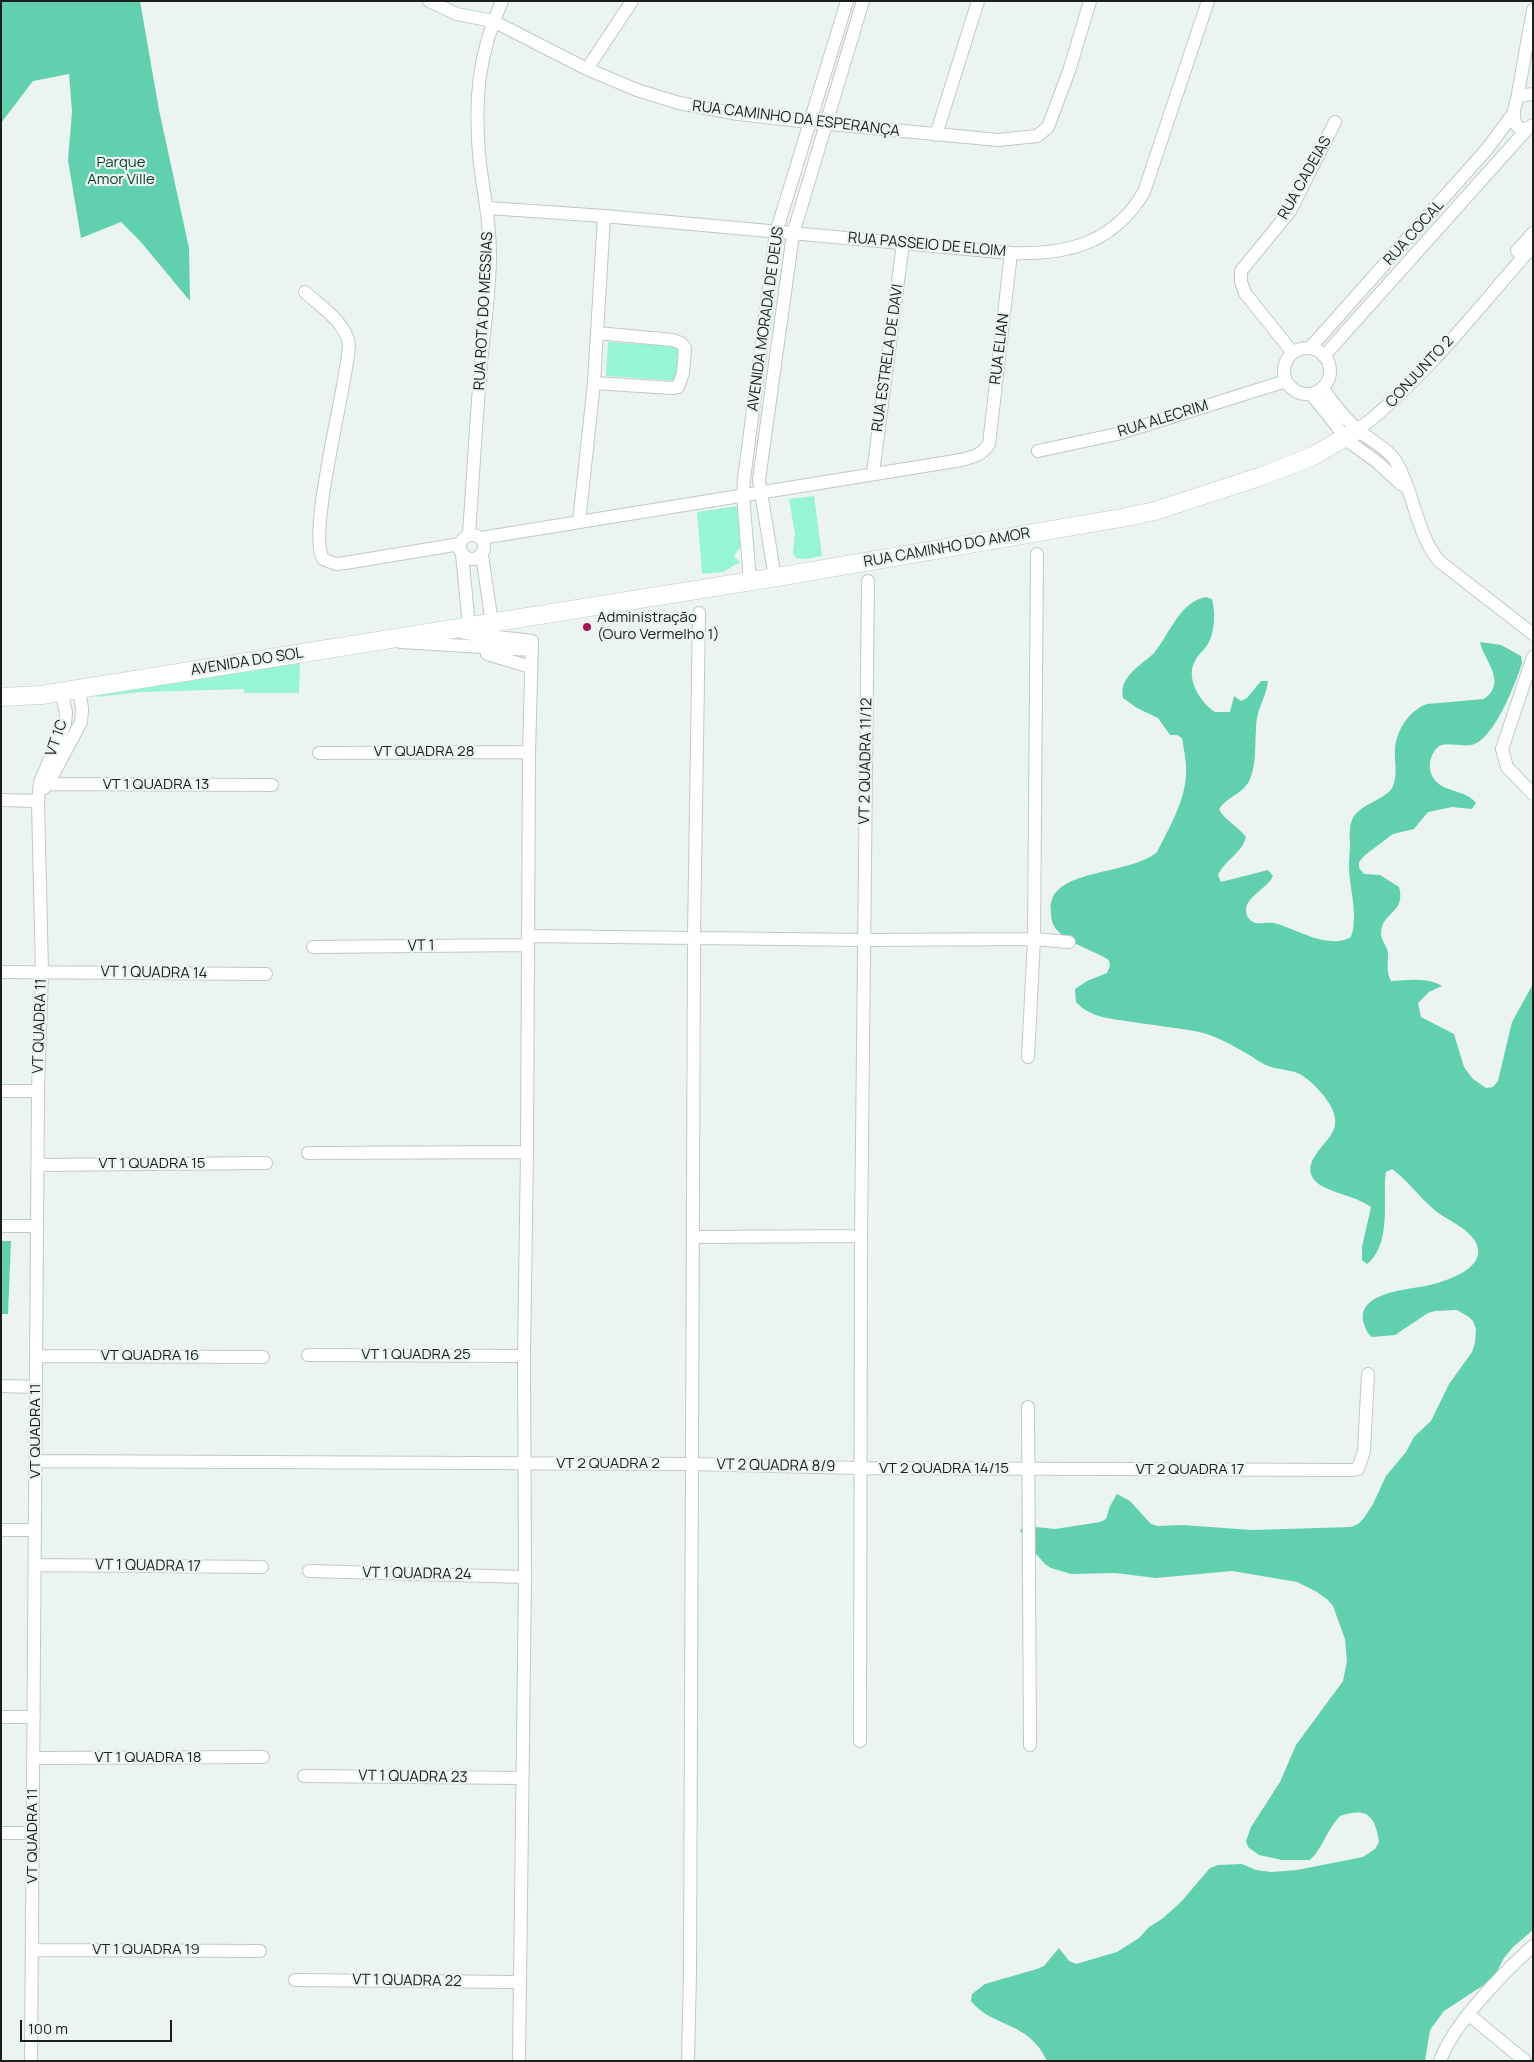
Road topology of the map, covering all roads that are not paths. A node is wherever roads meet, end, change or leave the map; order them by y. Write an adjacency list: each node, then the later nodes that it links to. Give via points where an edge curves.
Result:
1 (429, 1): 10 (street, RUA CAMINHO DA ESPERANÇA, via 457,14)
2 (502, 1): 10 (street, RUA ROTA DO MESSIAS)
3 (632, 1): 11 (street)
4 (847, 1): 15 (street, AVENIDA MORADA DE DEUS)
5 (863, 1): 17 (street, AVENIDA MORADA DE DEUS)
6 (978, 1): 19 (street)
7 (1090, 1): 19 (street, RUA CAMINHO DA ESPERANÇA, via 1069,72 1048,127 1043,132 1037,136 1005,140)
8 (1208, 1): 27 (street, RUA PASSEIO DE ELOIM, via 1149,180 1134,210 1112,230 1084,244 1047,253)
9 (1533, 10): 13 (street)
10 (493, 21): 11 (street, RUA CAMINHO DA ESPERANÇA); 20 (street, RUA ROTA DO MESSIAS, via 482,56 477,103 480,165)
11 (587, 69): 15 (street, RUA CAMINHO DA ESPERANÇA, via 679,103)
12 (1533, 94): 13 (street)
13 (1517, 99): 14 (street)
14 (1513, 114): 18 (street, via 1514,122 1521,127); 31 (street, RUA COCAL, via 1487,149)
15 (808, 122): 17 (street, RUA CAMINHO DA ESPERANÇA); 22 (street, AVENIDA MORADA DE DEUS)
16 (1335, 122): 32 (street, RUA CADEIAS, via 1290,212 1241,271 1245,293)
17 (825, 124): 19 (street, RUA CAMINHO DA ESPERANÇA); 24 (street, AVENIDA MORADA DE DEUS)
18 (1530, 126): 33 (street, RUA COCAL)
19 (936, 135)
20 (488, 208): 21 (street, RUA PASSEIO DE ELOIM); 45 (street, RUA ROTA DO MESSIAS, via 490,256)
21 (604, 216): 22 (street, RUA PASSEIO DE ELOIM); 30 (street)
22 (776, 233): 24 (street, RUA PASSEIO DE ELOIM); 43 (street, AVENIDA MORADA DE DEUS)
23 (1533, 233): 28 (street, CONJUNTO 2)
24 (793, 234): 25 (street, RUA PASSEIO DE ELOIM); 42 (street, AVENIDA MORADA DE DEUS, via 759,480)
25 (903, 243): 27 (street, RUA PASSEIO DE ELOIM); 40 (street, RUA ESTRELA DE DAVI)
26 (1533, 246): 28 (street, CONJUNTO 2)
27 (1011, 253): 40 (street, RUA ELIAN, via 989,444 977,456 962,460)
28 (1497, 279): 37 (street, CONJUNTO 2, via 1434,359)
29 (304, 292): 46 (street, via 342,326 349,345 318,546 323,559 336,564)
30 (598, 333): 35 (street); 35 (street, via 681,343 685,348 683,373 678,387 672,388)
31 (1310, 348): 32 (street); 33 (street)
32 (1293, 353): 34 (street, via 1283,371)
33 (1324, 356): 36 (street, via 1330,370 1328,380)
34 (1286, 381): 36 (street, via 1301,394); 39 (street, RUA ALECRIM, via 1117,434)
35 (594, 383): 44 (street)
36 (1317, 391): 38 (street, via 1346,419)
37 (1383, 411): 38 (street, RUA CAMINHO DO AMOR)
38 (1351, 434): 41 (street, via 1362,450); 41 (street, via 1388,452 1398,466); 51 (street, RUA CAMINHO DO AMOR, via 1313,456 1155,511)
39 (1038, 450)
40 (873, 474): 42 (street)
41 (1404, 486): 58 (street, via 1429,546 1439,561)
42 (762, 492): 43 (street); 47 (street, AVENIDA MORADA DE DEUS)
43 (743, 496): 44 (street); 48 (street, AVENIDA MORADA DE DEUS)
44 (579, 522): 45 (street)
45 (475, 536): 46 (street, via 462,540); 49 (street, via 484,549)
46 (461, 549): 49 (street, via 472,559); 56 (street)
47 (771, 549): 48 (street); 51 (street, AVENIDA MORADA DE DEUS)
48 (748, 553): 52 (street, AVENIDA MORADA DE DEUS)
49 (482, 554): 55 (street)
50 (1037, 554): 76 (street)
51 (775, 578): 52 (street, RUA CAMINHO DO AMOR)
52 (750, 581): 55 (street, RUA CAMINHO DO AMOR)
53 (868, 581): 77 (street, VT 2 QUADRA 11/12)
54 (700, 613): 75 (street)
55 (492, 623): 56 (street, AVENIDA DO SOL)
56 (469, 626): 57 (street, AVENIDA DO SOL)
57 (422, 634): 59 (street, AVENIDA DO SOL); 61 (street, via 472,633)
58 (1533, 634)
59 (376, 640): 60 (street); 64 (street, AVENIDA DO SOL)
60 (447, 646): 61 (street); 63 (street)
61 (532, 646): 63 (street)
62 (1533, 657): 73 (street, via 1502,749 1507,767)
63 (531, 666): 70 (street)
64 (80, 689): 65 (street, AVENIDA DO SOL); 67 (street)
65 (61, 692): 66 (street, AVENIDA DO SOL); 68 (street, VT 1C)
66 (1, 697)
67 (81, 722): 68 (street); 72 (street)
68 (65, 724): 72 (street, VT 1C)
69 (319, 752): 70 (street, VT QUADRA 28)
70 (528, 752): 78 (street)
71 (272, 785): 72 (street, VT 1 QUADRA 13)
72 (42, 790): 74 (street); 82 (street, VT QUADRA 11)
73 (1533, 794)
74 (1, 800)
75 (694, 937): 77 (street, VT 1); 78 (street, VT 1); 94 (street)
76 (1034, 939): 77 (street, VT 1); 79 (street, VT 1); 84 (street)
77 (865, 940): 93 (street, VT 2 QUADRA 11/12)
78 (528, 941): 80 (street, VT 1); 87 (street)
79 (1069, 942)
80 (313, 947)
81 (1, 972): 82 (street, VT 1 QUADRA 14)
82 (42, 972): 83 (street, VT 1 QUADRA 14); 85 (street, VT QUADRA 11)
83 (266, 974)
84 (1028, 1057)
85 (38, 1091): 86 (street); 90 (street, VT QUADRA 11)
86 (1, 1092)
87 (527, 1152): 88 (street); 97 (street)
88 (308, 1153)
89 (266, 1163): 90 (street, VT 1 QUADRA 15)
90 (38, 1165): 92 (street, VT QUADRA 11)
91 (1, 1226): 92 (street)
92 (37, 1226): 96 (street, VT QUADRA 11)
93 (861, 1236): 94 (street); 106 (street, VT 2 QUADRA 11/12)
94 (693, 1237): 105 (street)
95 (308, 1355): 97 (street, VT 1 QUADRA 25)
96 (36, 1356): 98 (street, VT QUADRA 16); 101 (street, VT QUADRA 11)
97 (524, 1356): 104 (street)
98 (263, 1357)
99 (1368, 1374): 107 (street, VT 2 QUADRA 17, via 1364,1451 1358,1469)
100 (1, 1386): 101 (street)
101 (36, 1387): 103 (street, VT QUADRA 11)
102 (1028, 1407): 107 (street)
103 (36, 1461): 104 (street, VT 2 QUADRA 2); 109 (street, VT QUADRA 11)
104 (524, 1464): 105 (street, VT 2 QUADRA 2); 113 (street)
105 (692, 1464): 106 (street, VT 2 QUADRA 8/9); 132 (street)
106 (860, 1468): 107 (street, VT 2 QUADRA 14/15); 116 (street, VT 2 QUADRA 11/12)
107 (1029, 1469): 117 (street)
108 (1, 1530): 109 (street)
109 (35, 1530): 110 (street, VT QUADRA 11)
110 (35, 1565): 111 (street, VT 1 QUADRA 17); 115 (street, VT QUADRA 11)
111 (262, 1568)
112 (310, 1571): 113 (street, VT 1 QUADRA 24)
113 (525, 1577): 121 (street)
114 (1, 1717): 115 (street)
115 (34, 1717): 119 (street, VT QUADRA 11)
116 (860, 1741)
117 (1030, 1745)
118 (263, 1757): 119 (street, VT 1 QUADRA 18)
119 (33, 1758): 123 (street, VT QUADRA 11)
120 (304, 1776): 121 (street, VT 1 QUADRA 23)
121 (522, 1778): 128 (street)
122 (1, 1833): 123 (street)
123 (33, 1833): 125 (street, VT QUADRA 11)
124 (1533, 1946): 129 (street)
125 (32, 1950): 126 (street, VT 1 QUADRA 19); 130 (street, VT QUADRA 11)
126 (260, 1951)
127 (295, 1980): 128 (street, VT 1 QUADRA 22)
128 (519, 1982): 131 (street)
129 (1468, 2014): 133 (street); 134 (street)
130 (31, 2061)
131 (519, 2061)
132 (688, 2061)
133 (1440, 2061)
134 (1525, 2061)

